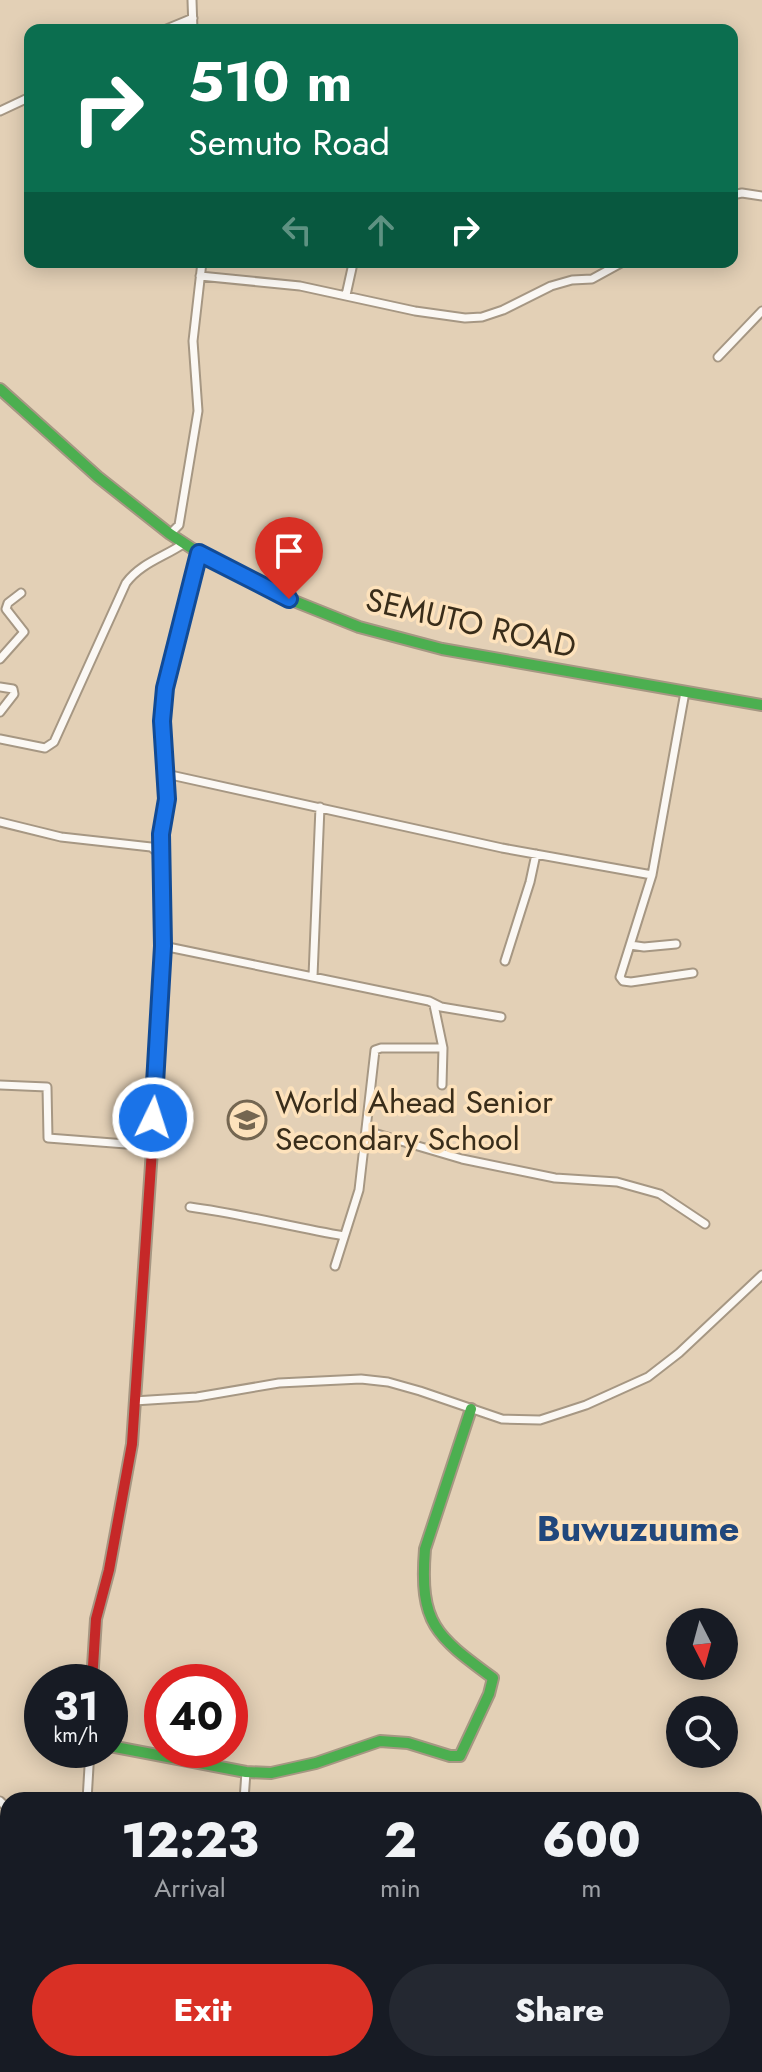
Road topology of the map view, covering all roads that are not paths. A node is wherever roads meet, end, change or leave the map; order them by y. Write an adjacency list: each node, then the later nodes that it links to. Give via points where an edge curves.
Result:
1 (192, 0): 2 (street)
2 (193, 18): 3 (street); 4 (street)
3 (178, 24)
4 (193, 24)
5 (24, 100): 6 (street)
6 (0, 111)
7 (738, 194): 8 (street)
8 (762, 196)
9 (201, 268): 12 (street)
10 (352, 268): 13 (street)
11 (612, 268): 13 (street, via 592,279 551,286 482,317 438,314)
12 (200, 276): 13 (street); 17 (street, via 193,341 198,411 179,525)
13 (346, 295)
14 (762, 311): 15 (street)
15 (718, 357)
16 (0, 389): 17 (street, SEMUTO ROAD)
17 (170, 534): 18 (street, SEMUTO ROAD)
18 (183, 544): 19 (street, SEMUTO ROAD); 26 (street, via 138,569 126,583 54,742 45,748)
19 (199, 553): 23 (street, SEMUTO ROAD, via 289,599 386,636); 27 (street, via 165,688)
20 (21, 593): 21 (street, via 6,609 24,632)
21 (0, 659)
22 (0, 687): 25 (street, via 13,689 14,694)
23 (685, 692): 24 (street, SEMUTO ROAD); 32 (street)
24 (762, 705)
25 (0, 712)
26 (0, 739)
27 (166, 774): 28 (street); 31 (street)
28 (320, 807): 30 (street); 38 (street)
29 (0, 822): 31 (street, via 61,837 151,847)
30 (536, 854): 32 (street); 36 (street)
31 (161, 855): 35 (street)
32 (652, 875): 34 (street)
33 (676, 944): 34 (street)
34 (630, 945): 37 (street, via 623,981)
35 (163, 946): 38 (street); 45 (street)
36 (505, 961)
37 (693, 973)
38 (313, 976): 39 (street)
39 (434, 1005): 40 (street); 41 (street)
40 (501, 1017)
41 (443, 1048): 43 (street); 44 (street, via 375,1050)
42 (0, 1085): 45 (street, via 47,1087 48,1138)
43 (442, 1085)
44 (367, 1131): 47 (street, via 462,1159 555,1178 617,1182 660,1194); 48 (street, via 359,1190)
45 (152, 1146): 51 (street)
46 (190, 1207): 48 (street)
47 (705, 1224)
48 (344, 1236): 49 (street)
49 (335, 1266)
50 (762, 1275): 52 (street, via 679,1353 627,1387 540,1420 502,1419)
51 (134, 1401): 52 (street, via 361,1379 405,1386); 53 (street, via 127,1475 96,1619)
52 (471, 1409): 56 (street, via 423,1559 435,1629 493,1678 460,1756 380,1741 316,1763 271,1773)
53 (93, 1664)
54 (128, 1749): 56 (street)
55 (89, 1768): 57 (street)
56 (246, 1772): 58 (street)
57 (87, 1792)
58 (245, 1792)

